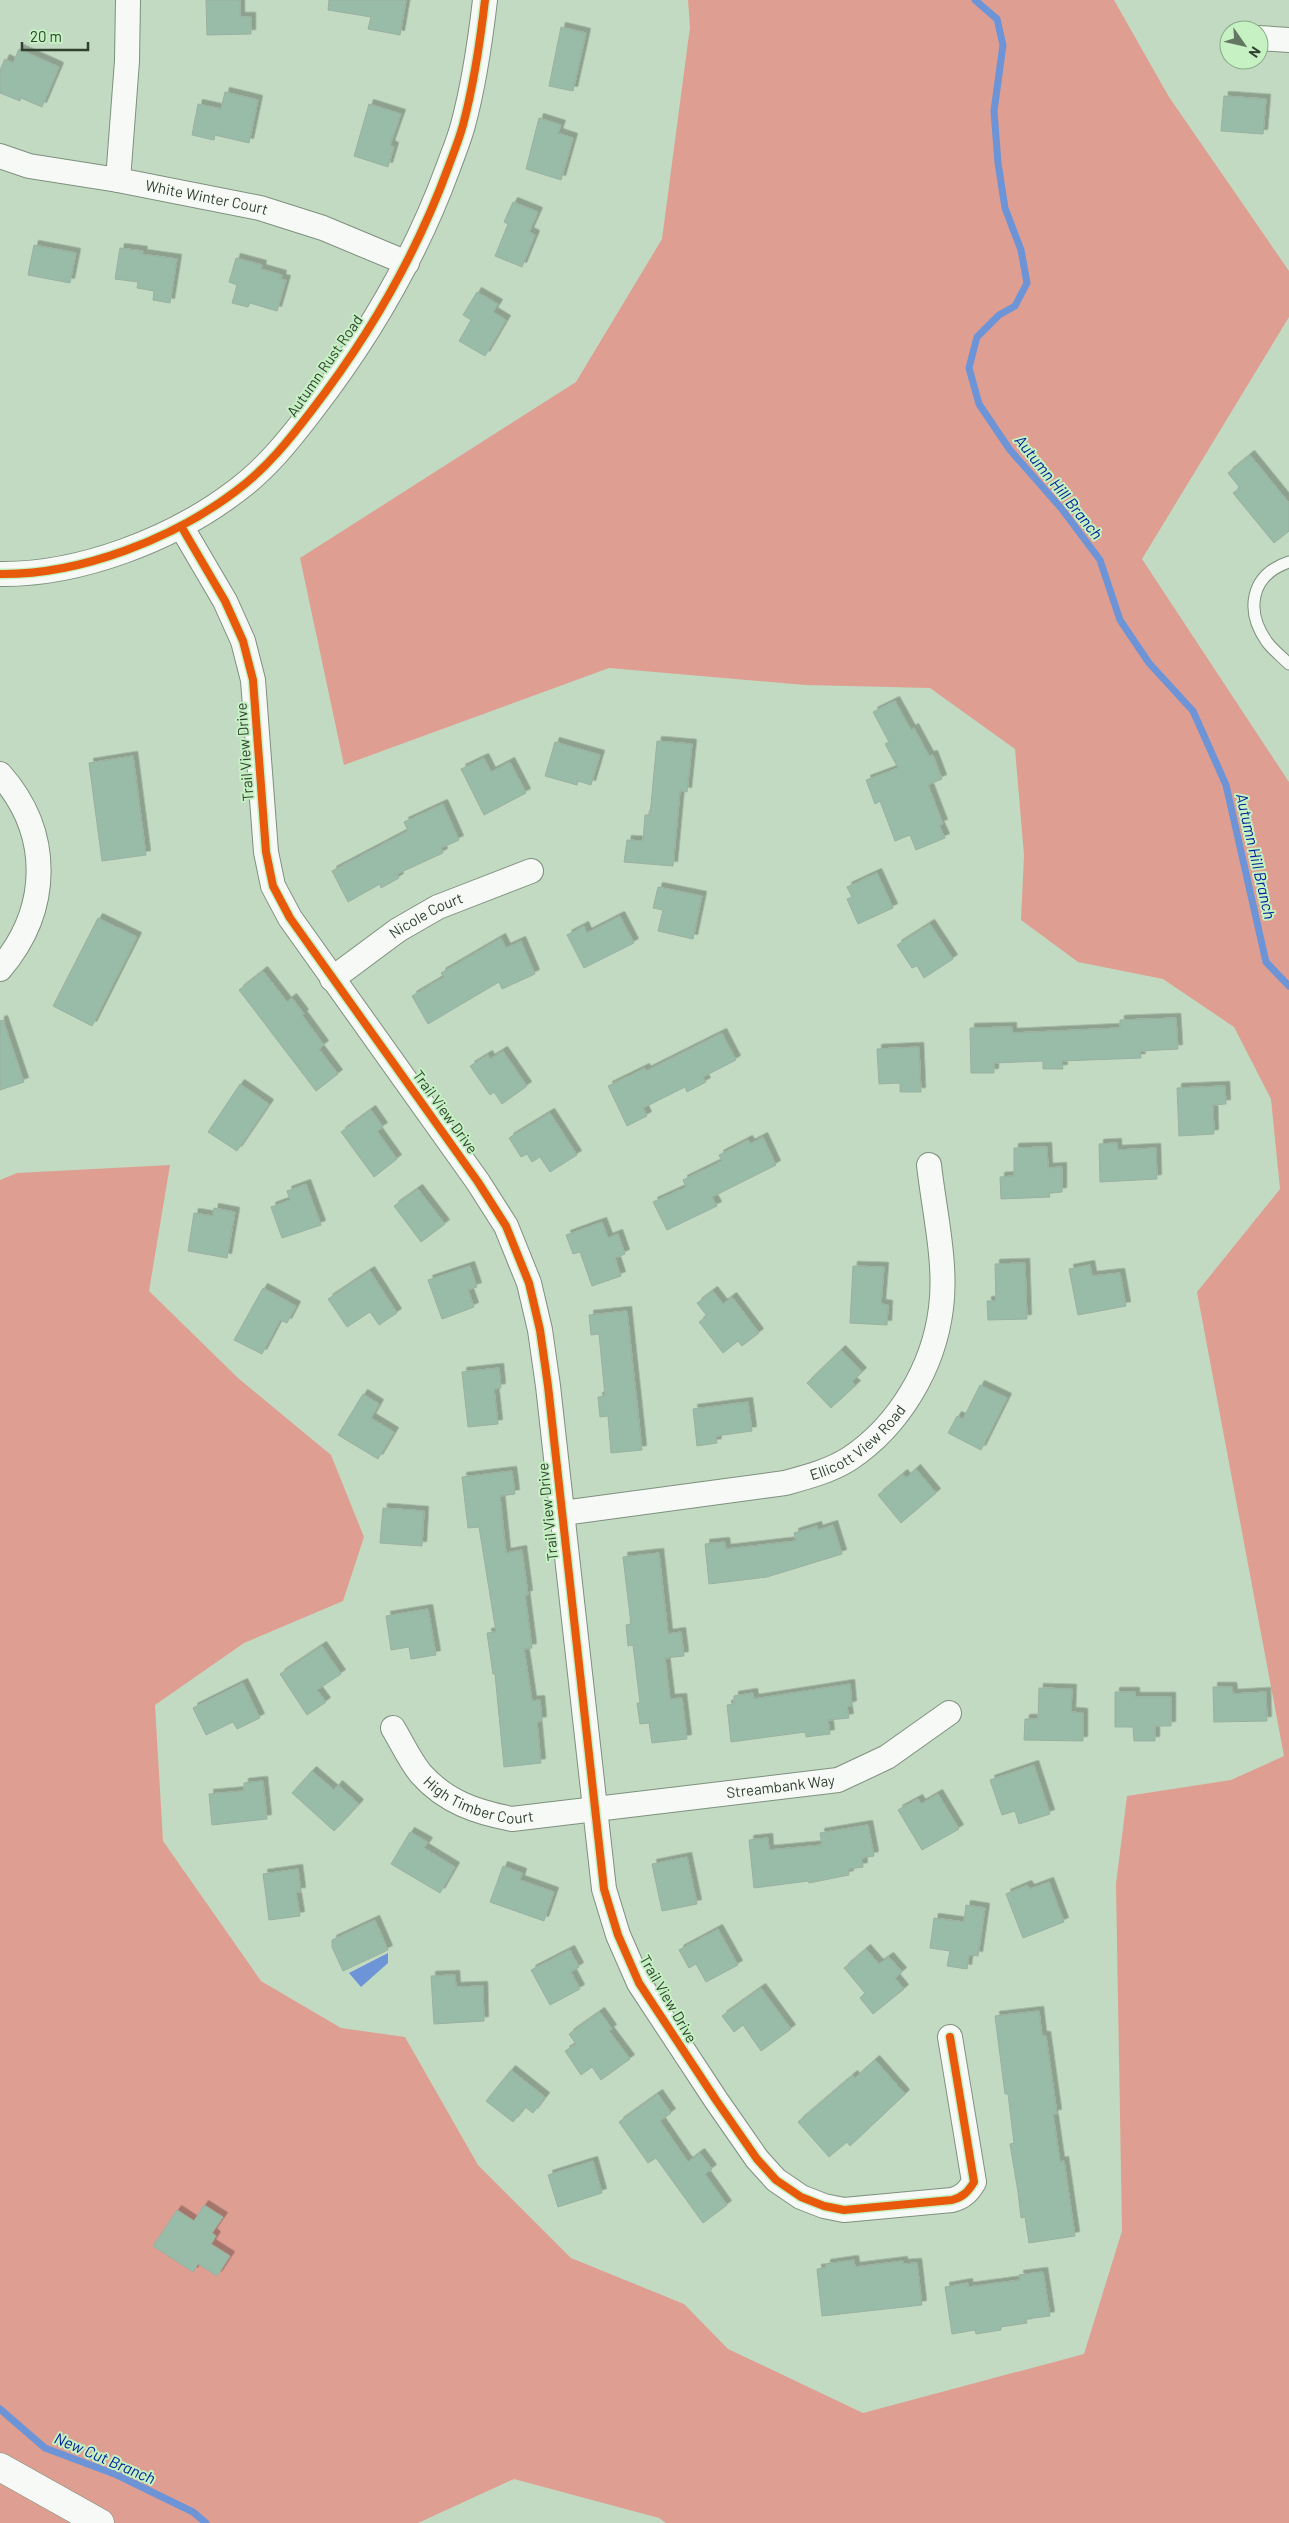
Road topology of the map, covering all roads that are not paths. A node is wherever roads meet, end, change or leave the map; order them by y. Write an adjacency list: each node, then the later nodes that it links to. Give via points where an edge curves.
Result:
1 (128, 0): 6 (street, via 125,101)
2 (485, 0): 7 (street, Autumn Rust Road, via 478,59 463,127)
3 (1269, 39): 4 (street)
4 (1289, 40)
5 (0, 156): 6 (street, White Winter Court, via 30,166)
6 (118, 180): 7 (street, White Winter Court, via 260,208 323,228)
7 (408, 263): 8 (street, Autumn Rust Road, via 371,326 285,444 237,491)
8 (181, 526): 10 (street, Autumn Rust Road, via 127,550 70,567); 15 (street, Trail View Drive, via 224,601 243,641 249,664 258,724 266,852 273,886 290,918)
9 (1289, 562): 11 (lane, via 1274,567 1257,587 1252,613 1267,643)
10 (0, 574)
11 (1289, 664)
12 (0, 774): 14 (street, via 15,791 30,820 39,854 38,888 30,920 16,951)
13 (531, 871): 15 (street, Nicole Court, via 438,907 398,930)
14 (0, 969)
15 (332, 979): 17 (street, Trail View Drive, via 506,1226 529,1283 540,1330)
16 (929, 1165): 17 (street, Ellicott View Road, via 942,1276 934,1344 920,1377 900,1409 875,1438 848,1459 785,1483)
17 (563, 1513): 20 (street, Trail View Drive)
18 (949, 1713): 20 (street, Streambank Way, via 887,1757 838,1780)
19 (393, 1728): 20 (street, High Timber Court, via 420,1773 436,1788 477,1812 512,1819)
20 (594, 1810): 21 (street, Trail View Drive, via 604,1889 618,1935 639,1983 757,2160 776,2180 801,2197 844,2210 952,2200 970,2190 974,2182)
21 (950, 2037)
22 (0, 2467): 23 (street)
23 (100, 2523)

